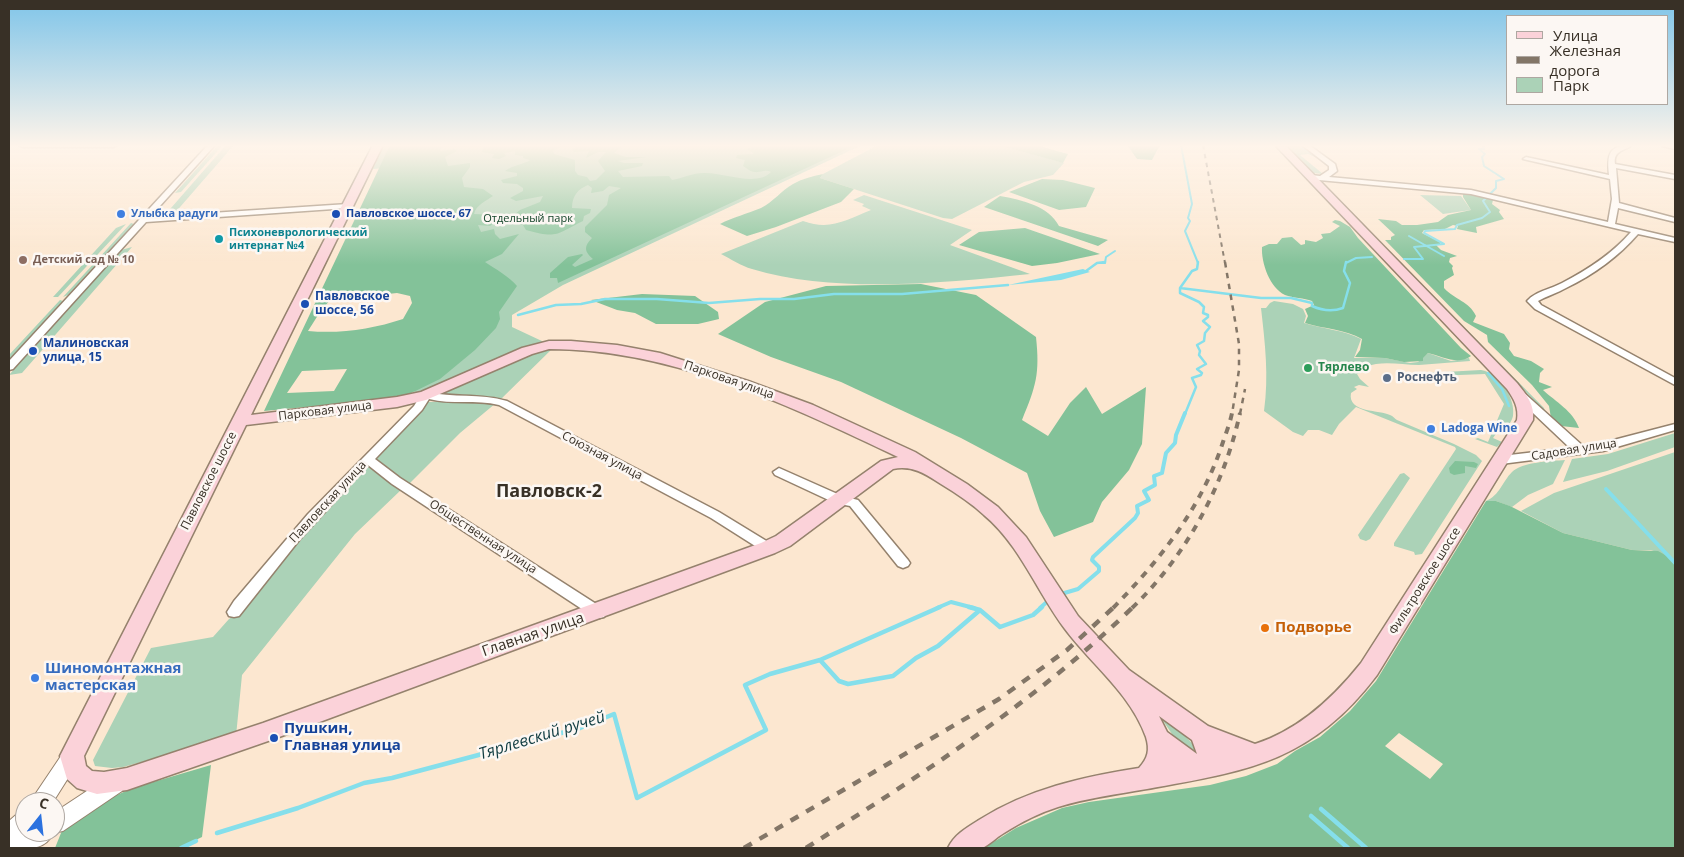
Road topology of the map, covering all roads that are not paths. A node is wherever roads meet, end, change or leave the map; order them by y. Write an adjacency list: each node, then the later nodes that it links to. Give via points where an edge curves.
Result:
1 (175, 185): 8 (street)
2 (358, 185): 7 (main road, Павловское шоссе)
3 (1324, 185): 15 (main road, Фильтровское шоссе)
4 (1402, 185): 10 (street, via 1483,195)
5 (1615, 185): 6 (street)
6 (1616, 205): 9 (street); 10 (street)
7 (348, 206): 8 (street); 17 (main road, Павловское шоссе)
8 (143, 220): 13 (street)
9 (1675, 220)
10 (1611, 226): 11 (street)
11 (1636, 231): 12 (street); 14 (street, via 1616,252 1564,285 1533,299 1532,303)
12 (1675, 240)
13 (9, 367)
14 (1675, 382)
15 (1517, 392): 19 (street); 22 (main road, Фильтровское шоссе, via 1524,404 1525,420)
16 (426, 395): 17 (main road, Парковая улица, via 397,402); 20 (main road, Парковая улица, via 534,348 562,345 617,349 656,356 807,408); 21 (street, Павловская улица, via 418,408); 25 (street, Союзная улица, via 438,399 503,403 715,515)
17 (240, 421): 34 (main road, Павловское шоссе)
18 (1675, 427): 19 (street, Садовая улица)
19 (1580, 450): 22 (street, Садовая улица)
20 (891, 457): 24 (main road, Главная улица); 27 (main road, via 900,462 923,465 992,511 1019,542)
21 (368, 459): 28 (street, Павловская улица, via 333,493); 29 (street, Общественная улица, via 396,481)
22 (1501, 460): 33 (main road, Фильтровское шоссе, via 1369,670 1353,690 1316,724 1286,742)
23 (780, 472): 24 (street)
24 (839, 500): 25 (main road, Главная улица, via 784,541); 26 (street, via 854,503)
25 (768, 548): 29 (main road, Главная улица)
26 (903, 563)
27 (1046, 583): 30 (main road, via 1082,637)
28 (234, 612)
29 (599, 612): 36 (main road, Главная улица, via 236,743)
30 (1121, 676): 31 (main road); 32 (main road)
31 (1200, 733): 33 (main road); 35 (main road, via 1208,749)
32 (1160, 740): 35 (main road); 37 (main road, via 1161,754 1154,770)
33 (1254, 755): 35 (main road, Фильтровское шоссе)
34 (72, 756): 36 (main road, via 76,774 83,780 98,783); 38 (street)
35 (1205, 768): 37 (main road, Фильтровское шоссе)
36 (124, 779): 39 (street)
37 (1145, 779): 40 (main road, Фильтровское шоссе, via 1061,795 1029,806)
38 (48, 792)
39 (65, 817)
40 (961, 848)

